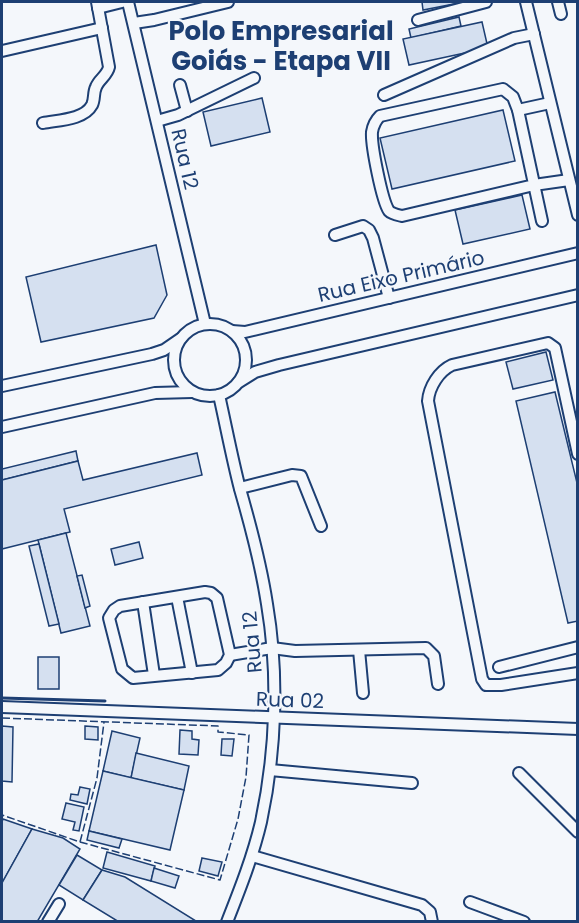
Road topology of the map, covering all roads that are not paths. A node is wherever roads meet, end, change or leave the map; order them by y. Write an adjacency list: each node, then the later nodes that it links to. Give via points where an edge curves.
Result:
1 (122, 2): 7 (street)
2 (128, 2): 10 (street, Rua 12)
3 (228, 2): 10 (street)
4 (486, 2): 9 (street)
5 (526, 2): 12 (street)
6 (558, 2): 8 (street)
7 (98, 5): 11 (street)
8 (561, 14)
9 (418, 20)
10 (134, 23): 20 (street, Rua 12)
11 (102, 28): 13 (street); 21 (street, via 109,67 95,87 90,109 82,115)
12 (534, 34): 16 (street, via 514,38); 17 (street)
13 (2, 51)
14 (254, 78): 19 (street)
15 (180, 85): 19 (street)
16 (384, 95)
17 (550, 102): 18 (street); 22 (street)
18 (518, 110): 23 (street); 23 (street, via 513,97 503,89 380,116 372,134 382,194 390,212 402,216)
19 (187, 111): 20 (street)
20 (157, 121): 30 (street, Rua 12)
21 (43, 123)
22 (569, 180): 23 (street); 24 (street)
23 (534, 185): 25 (street)
24 (578, 215)
25 (542, 221)
26 (335, 235): 29 (street, via 363,226 369,230)
27 (578, 253): 29 (street, Rua Eixo Primário)
28 (578, 295): 33 (street, via 279,365)
29 (389, 298): 31 (street, Rua Eixo Primário, via 245,332)
30 (205, 324): 31 (street); 32 (street)
31 (232, 331): 33 (street, via 240,339 247,361)
32 (183, 337): 34 (street, via 152,354); 35 (street, via 174,356 175,367 178,377)
33 (239, 382): 36 (street)
34 (2, 386)
35 (193, 392): 36 (street); 37 (street, via 155,393)
36 (219, 395): 39 (street, Rua 12)
37 (2, 428)
38 (578, 454): 49 (street, via 555,348 548,343 452,365 443,369 428,394 482,679 486,685 501,685)
39 (240, 488): 40 (street, via 301,476); 44 (street, Rua 12, via 260,565)
40 (321, 526)
41 (177, 597): 42 (street); 46 (street, via 205,592 217,598); 48 (street)
42 (143, 602): 50 (street); 50 (street, via 120,606 109,618 122,669 133,678)
43 (578, 647): 47 (street)
44 (272, 648): 45 (street); 46 (street); 54 (street, Rua 12)
45 (359, 650): 51 (street, via 426,648 434,656); 52 (street)
46 (230, 655): 48 (street, via 218,670)
47 (499, 667)
48 (192, 673): 50 (street)
49 (578, 673)
50 (154, 675)
51 (438, 684)
52 (363, 693)
53 (2, 707): 54 (street, Rua 02)
54 (274, 717): 55 (street, Rua 02); 56 (street, Rua 12)
55 (578, 729)
56 (270, 770): 58 (street); 60 (street, Rua 12)
57 (519, 773): 59 (street)
58 (412, 783)
59 (578, 832)
60 (252, 856): 64 (street, Rua 12); 65 (street, via 422,904)
61 (470, 902): 66 (street)
62 (59, 904): 63 (street)
63 (48, 921)
64 (227, 921)
65 (432, 921)
66 (524, 921)

